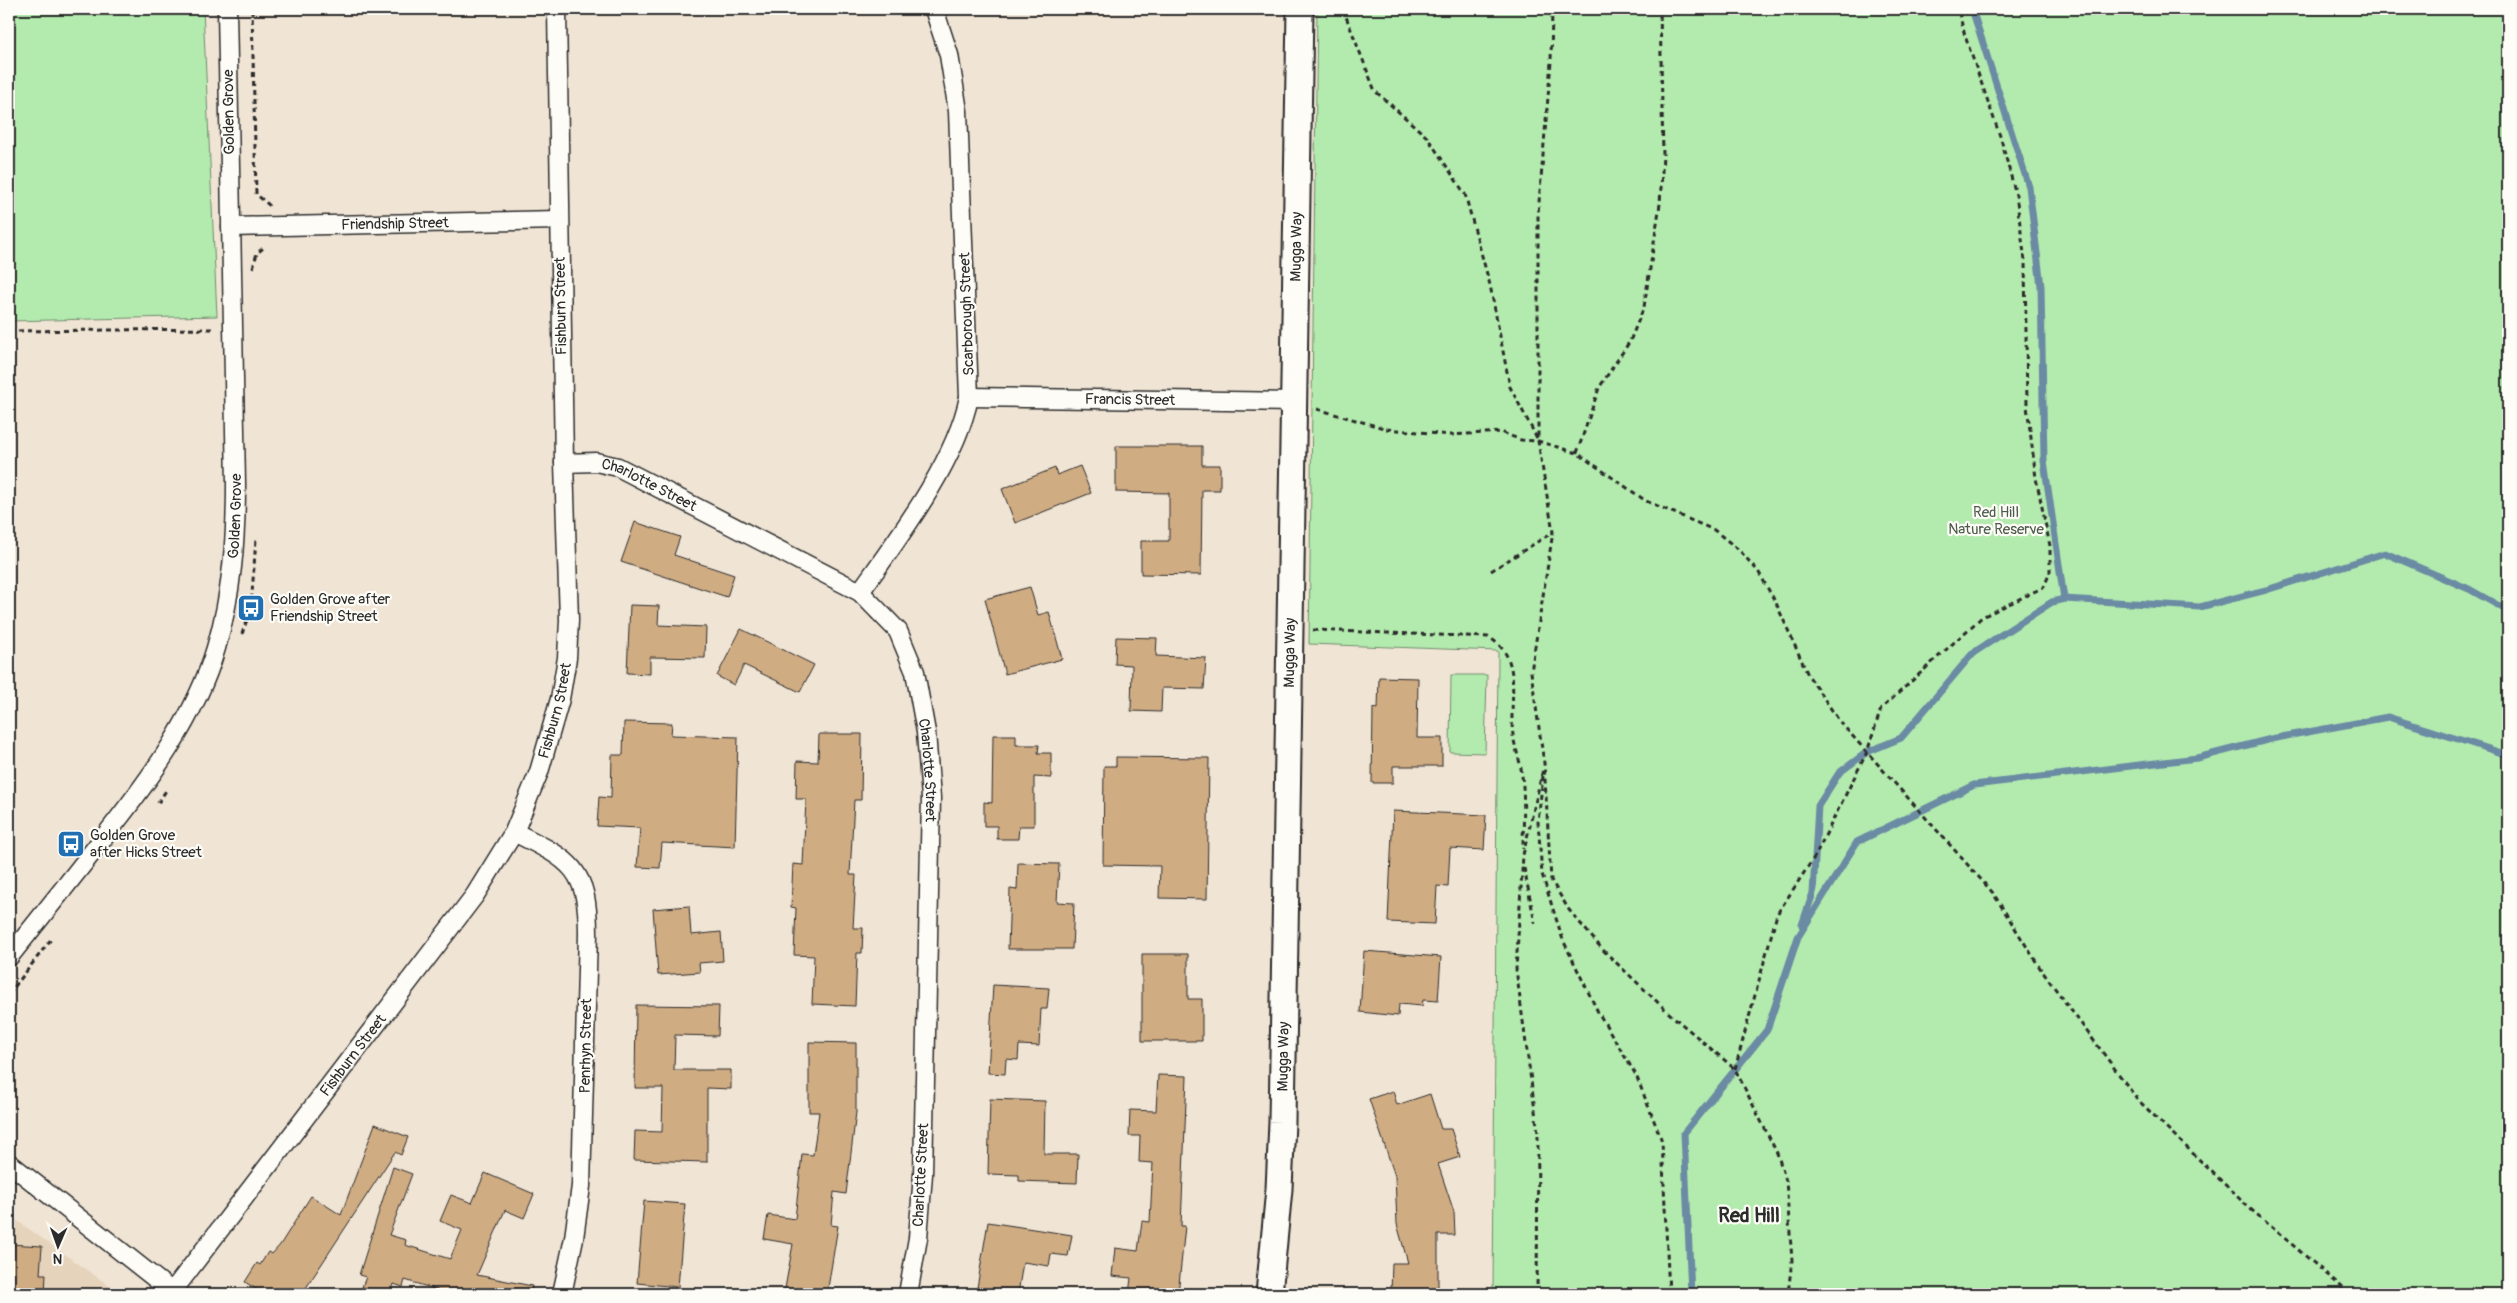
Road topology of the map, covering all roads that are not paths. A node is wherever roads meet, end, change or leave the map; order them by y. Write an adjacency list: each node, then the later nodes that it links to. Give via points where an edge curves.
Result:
1 (227, 9): 6 (street, Golden Grove)
2 (557, 9): 5 (street, Fishburn Street)
3 (934, 9): 7 (street, Scarborough Street, via 949,55 958,111)
4 (1300, 9): 8 (main road, Mugga Way)
5 (559, 220): 6 (street, Friendship Street); 9 (street, Fishburn Street)
6 (231, 227): 12 (street, Golden Grove, via 236,530 227,604 209,668 176,739 132,802)
7 (970, 397): 8 (street, Francis Street); 10 (street, Scarborough Street, via 962,424 937,474 909,523)
8 (1292, 402): 17 (main road, Mugga Way, via 1282,1122)
9 (564, 463): 10 (street, Charlotte Street, via 596,462 618,467); 11 (street, Fishburn Street, via 570,620 567,658 551,734)
10 (860, 592): 16 (street, Charlotte Street, via 898,631 915,672 926,732 931,798 923,1174 918,1238)
11 (514, 832): 14 (street, Fishburn Street, via 476,895); 15 (street, Penrhyn Street, via 556,853 568,863 578,874 587,898 582,1177)
12 (9, 957)
13 (9, 1164): 14 (street)
14 (174, 1293)
15 (562, 1294)
16 (908, 1294)
17 (1269, 1294)

